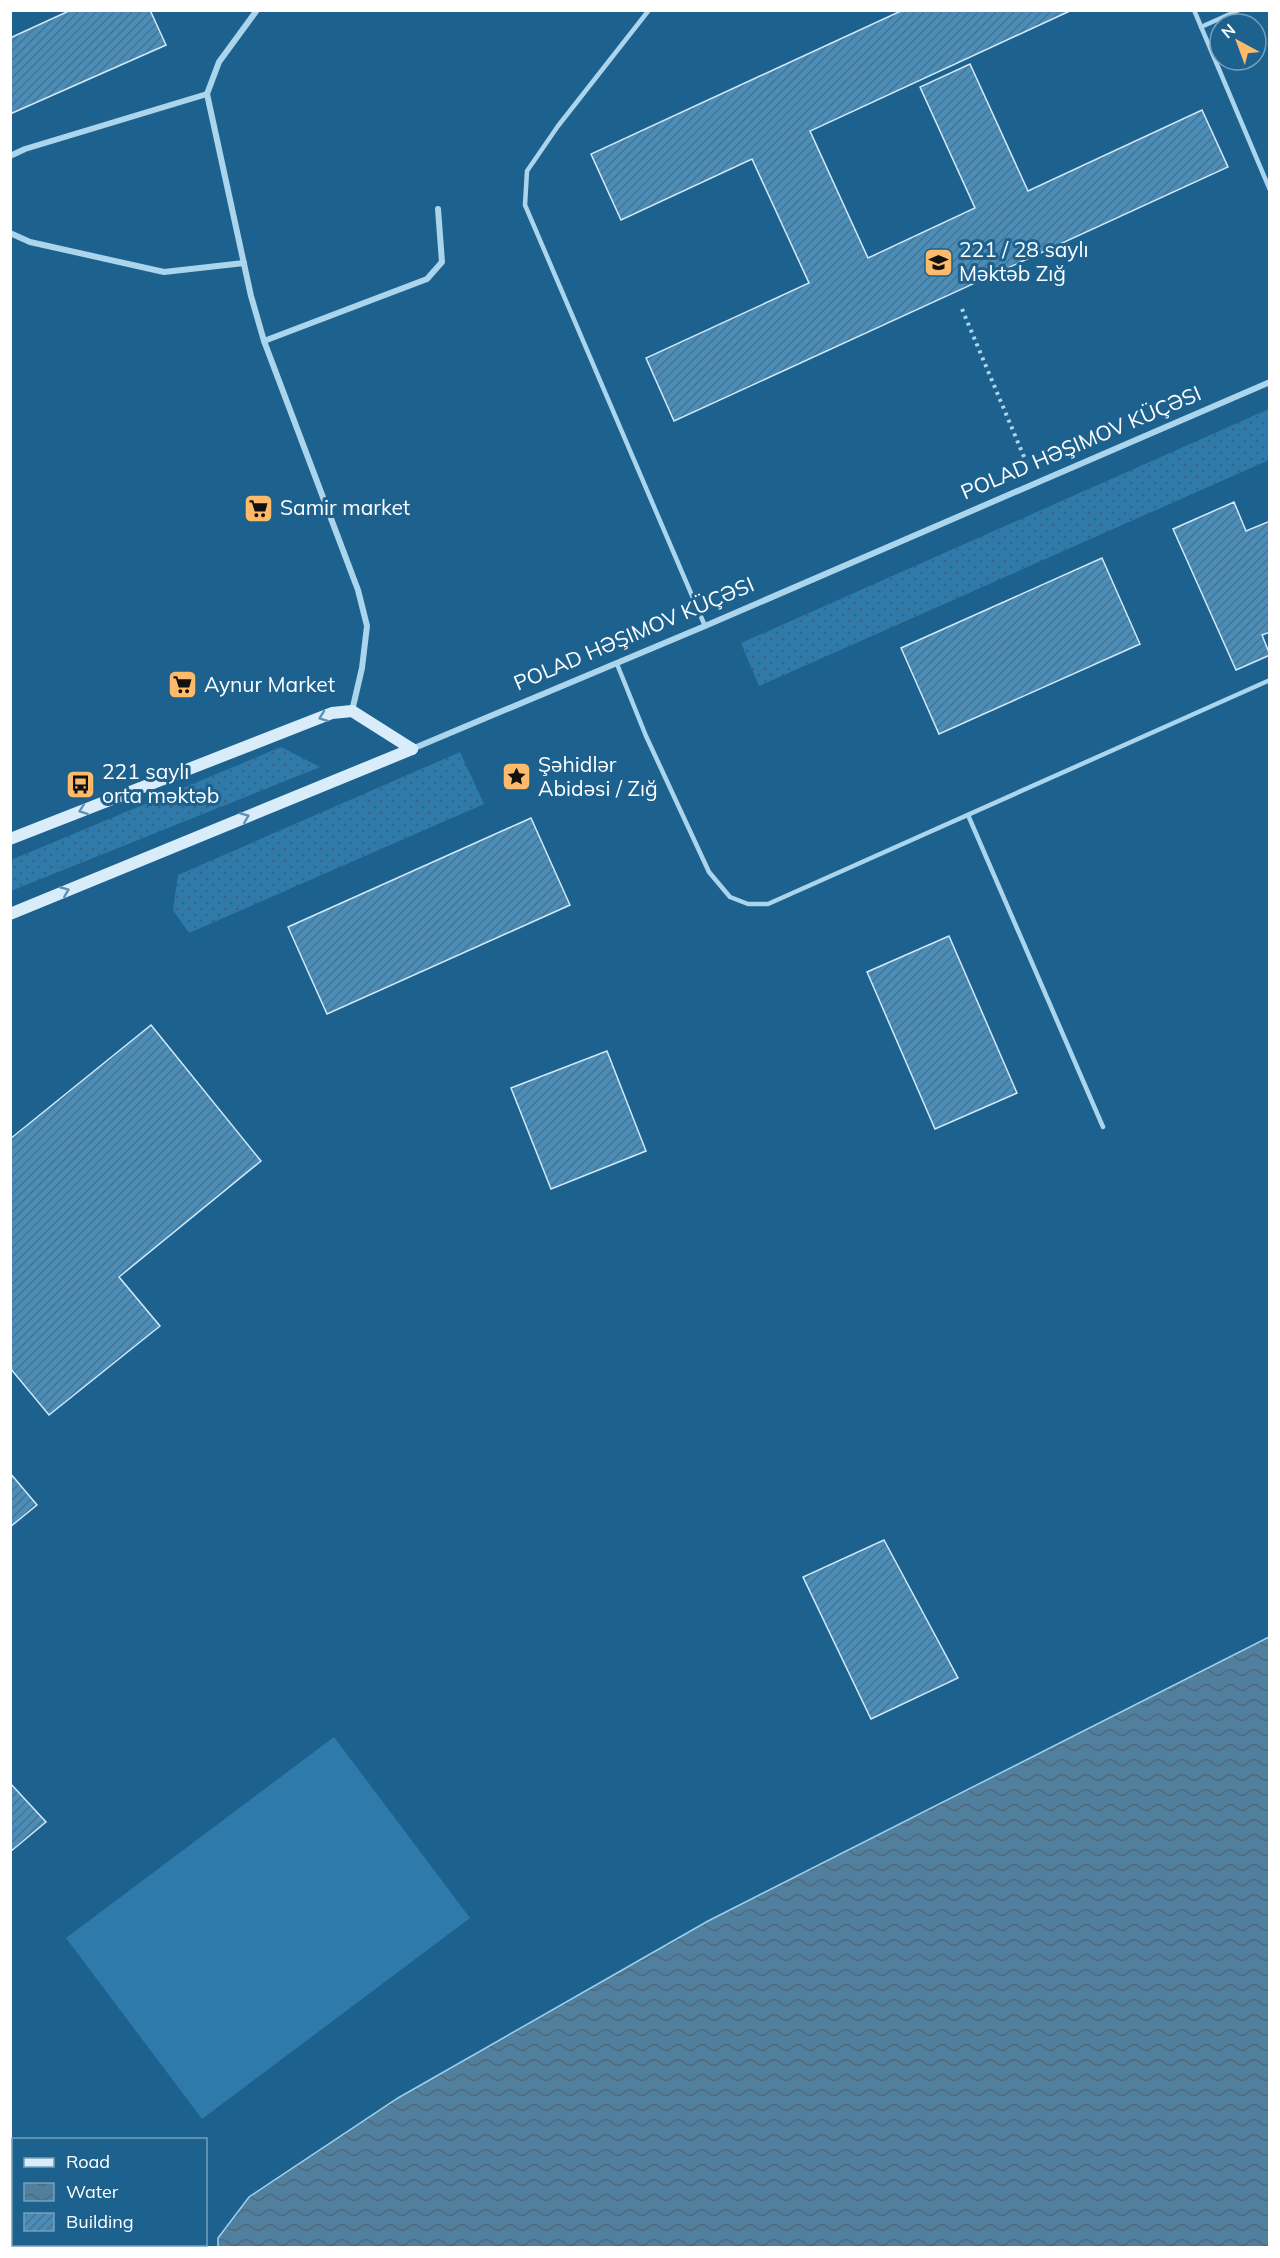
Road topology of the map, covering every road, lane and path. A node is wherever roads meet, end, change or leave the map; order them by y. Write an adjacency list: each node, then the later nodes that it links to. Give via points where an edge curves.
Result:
1 (257, 10): 6 (street, via 219,62)
2 (649, 10): 16 (lane, via 527,171 525,205)
3 (1194, 10): 5 (lane)
4 (1239, 10): 5 (lane)
5 (1201, 27): 8 (lane)
6 (207, 94): 7 (street); 11 (street)
7 (10, 156)
8 (1269, 190)
9 (438, 209): 13 (street, via 442,262 427,279)
10 (10, 233): 11 (street, via 30,242 164,272)
11 (244, 263): 13 (street)
12 (962, 309): 15 (path)
13 (264, 341): 19 (street, via 358,590 367,626)
14 (1269, 382): 15 (street, POLAD HƏŞIMOV KÜÇƏSI)
15 (1036, 484): 16 (street, POLAD HƏŞIMOV KÜÇƏSI)
16 (705, 626): 17 (street, POLAD HƏŞIMOV KÜÇƏSI)
17 (617, 664): 20 (street, POLAD HƏŞIMOV KÜÇƏSI); 21 (lane, via 709,872 730,897 748,904 768,904)
18 (1269, 680): 21 (lane)
19 (352, 711): 20 (street); 22 (street, one-way to 22, via 332,713)
20 (412, 748): 23 (street, POLAD HƏŞIMOV KÜÇƏSI, one-way to 20)
21 (968, 815): 24 (lane)
22 (10, 838)
23 (10, 914)
24 (1103, 1127)

